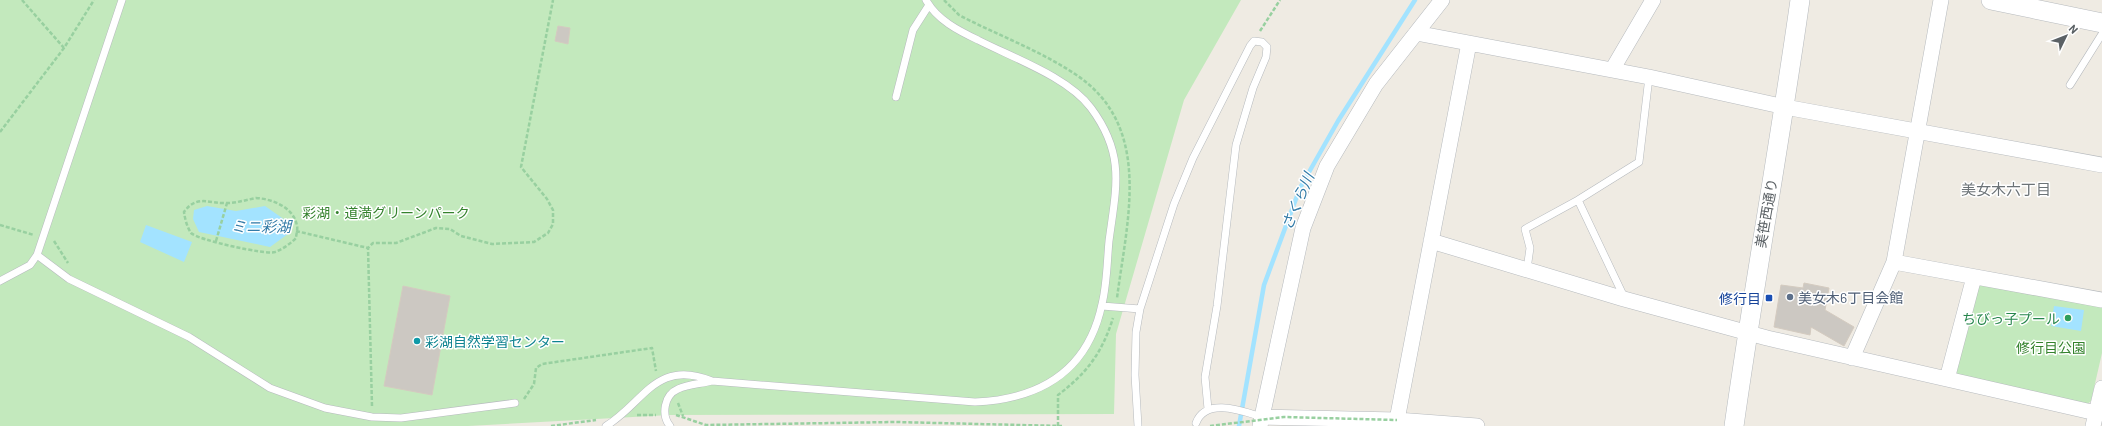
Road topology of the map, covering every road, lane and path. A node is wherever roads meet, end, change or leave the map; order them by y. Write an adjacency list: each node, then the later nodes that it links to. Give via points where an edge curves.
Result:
1 (22, 0): 18 (path)
2 (94, 0): 18 (path)
3 (122, 0): 33 (lane)
4 (552, 0): 32 (path, via 521,167 553,210 553,224 548,233 534,242 492,244 461,236 450,229 436,228 396,243 373,243)
5 (944, 0): 38 (path, via 959,15 1076,74 1093,88 1109,108 1125,144 1131,175)
6 (1280, 0): 16 (path)
7 (1442, 0): 14 (street)
8 (1653, 0): 19 (street)
9 (1800, 0): 23 (street, 美笹西通り)
10 (1941, 0): 24 (street)
11 (1991, 0): 13 (street)
12 (928, 3): 22 (lane, via 913,30); 41 (lane, via 947,23 960,32 1071,88 1082,97 1098,119 1111,144 1117,177)
13 (2102, 23)
14 (1416, 33): 17 (street); 58 (street, via 1376,84 1327,166 1303,228)
15 (2102, 34): 21 (lane)
16 (1254, 41): 42 (lane, via 1193,158 1174,204); 51 (lane, via 1262,42 1267,52 1236,144 1217,306 1205,377)
17 (1469, 43): 19 (street); 30 (street)
18 (64, 48): 25 (path)
19 (1612, 70): 20 (street)
20 (1649, 77): 23 (street); 27 (lane, via 1639,162)
21 (2070, 85)
22 (896, 98)
23 (1785, 107): 24 (street); 43 (street, 美笹西通り)
24 (1917, 131): 26 (street); 34 (street)
25 (0, 132)
26 (2102, 165)
27 (1578, 200): 35 (lane, via 1525,229 1530,248); 39 (lane)
28 (227, 203): 29 (path, via 256,198 278,203 290,212 297,225); 31 (path); 31 (path, via 202,200 189,205 184,212 192,233)
29 (296, 231): 31 (path, via 296,238 292,242 274,252 252,251); 32 (path)
30 (1431, 241): 35 (street); 60 (street)
31 (216, 242)
32 (368, 248): 56 (path)
33 (37, 255): 37 (lane, via 30,265); 56 (lane, via 69,279 189,336 270,388 325,408)
34 (1894, 262): 36 (street); 44 (street)
35 (1527, 269): 39 (street)
36 (1974, 277): 40 (street); 46 (street)
37 (0, 281)
38 (1117, 298)
39 (1624, 299): 43 (street)
40 (2102, 300)
41 (1102, 306): 42 (lane); 47 (lane, via 1096,328 1072,366 1040,389 998,401 975,402)
42 (1140, 309): 66 (lane, via 1136,339)
43 (1747, 333): 44 (street); 69 (street, 美笹西通り)
44 (1852, 358): 46 (street)
45 (656, 373): 50 (path, via 652,348 542,364 536,368 531,389 524,399)
46 (1947, 379): 59 (street)
47 (712, 381): 63 (lane, via 697,375 675,376 662,380 648,388); 64 (lane, via 678,389 672,393 665,408)
48 (2102, 388): 59 (street)
49 (676, 399): 55 (path)
50 (515, 403): 56 (lane, via 401,418)
51 (1208, 409): 58 (lane, via 1222,408); 61 (lane, via 1198,417)
52 (674, 414): 55 (path)
53 (632, 415): 54 (path)
54 (658, 415)
55 (683, 416): 65 (path, via 706,425 896,422)
56 (372, 417)
57 (602, 417): 62 (path, via 584,423)
58 (1258, 419): 60 (street)
59 (2095, 419)
60 (1397, 420): 67 (path, bridge, via 1284,416); 68 (street)
61 (1196, 423)
62 (551, 426)
63 (606, 426)
64 (670, 426)
65 (1062, 426)
66 (1138, 426)
67 (1210, 426)
68 (1477, 426)
69 (1734, 426)

